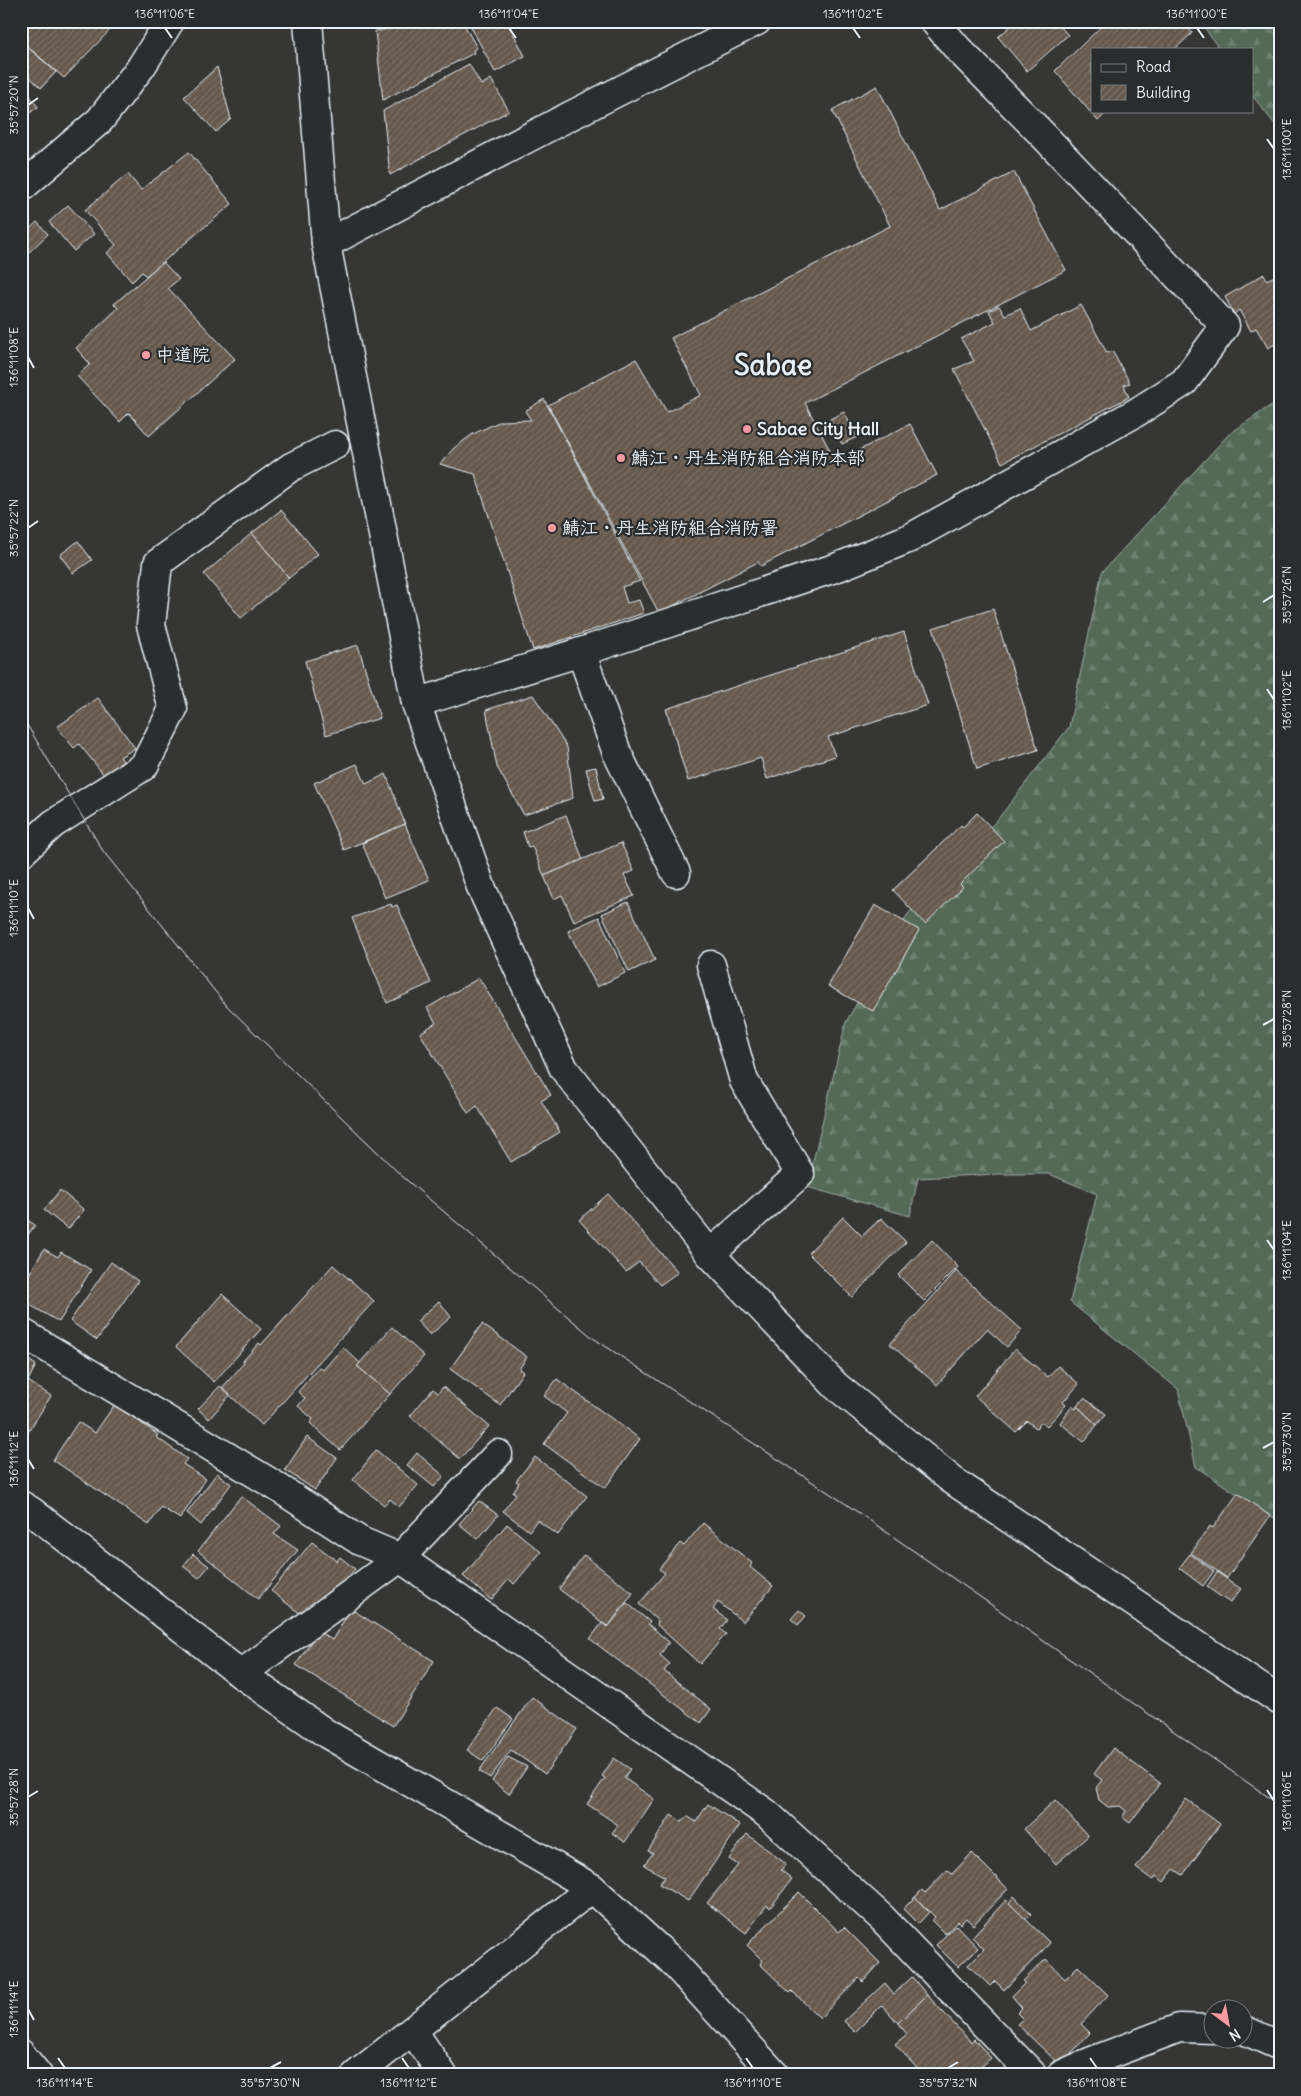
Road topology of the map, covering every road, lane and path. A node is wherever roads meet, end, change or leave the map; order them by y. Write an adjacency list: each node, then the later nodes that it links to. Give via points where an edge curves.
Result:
1 (170, 21): 5 (street, via 141,67 100,120)
2 (308, 21): 6 (street)
3 (757, 21): 6 (street)
4 (934, 21): 8 (street, via 1225,326 1184,382 1137,412 910,538 838,567)
5 (21, 188)
6 (326, 244): 9 (street)
7 (335, 445): 10 (street, via 291,467 158,563 151,625 173,709 144,766 53,824)
8 (581, 652): 9 (street); 11 (street, via 617,753)
9 (416, 703): 13 (street, via 481,887 564,1069)
10 (21, 853)
11 (676, 872)
12 (711, 965): 13 (street, via 744,1081 800,1174)
13 (710, 1254): 19 (street, via 836,1386 952,1480)
14 (21, 1332): 17 (street, via 271,1483 360,1541)
15 (498, 1454): 17 (street)
16 (25, 1511): 18 (street)
17 (400, 1558): 18 (street); 30 (street, via 766,1812 882,1918)
18 (241, 1674): 20 (street, via 327,1734)
19 (1280, 1701)
20 (592, 1888): 22 (street); 29 (street, via 672,1962)
21 (1204, 2029): 31 (street, via 1180,2028)
22 (413, 2031): 27 (street); 28 (street)
23 (1254, 2034): 24 (street)
24 (1280, 2046)
25 (21, 2054): 26 (street)
26 (38, 2075)
27 (356, 2075)
28 (443, 2075)
29 (776, 2075)
30 (1033, 2075)
31 (1061, 2075)

